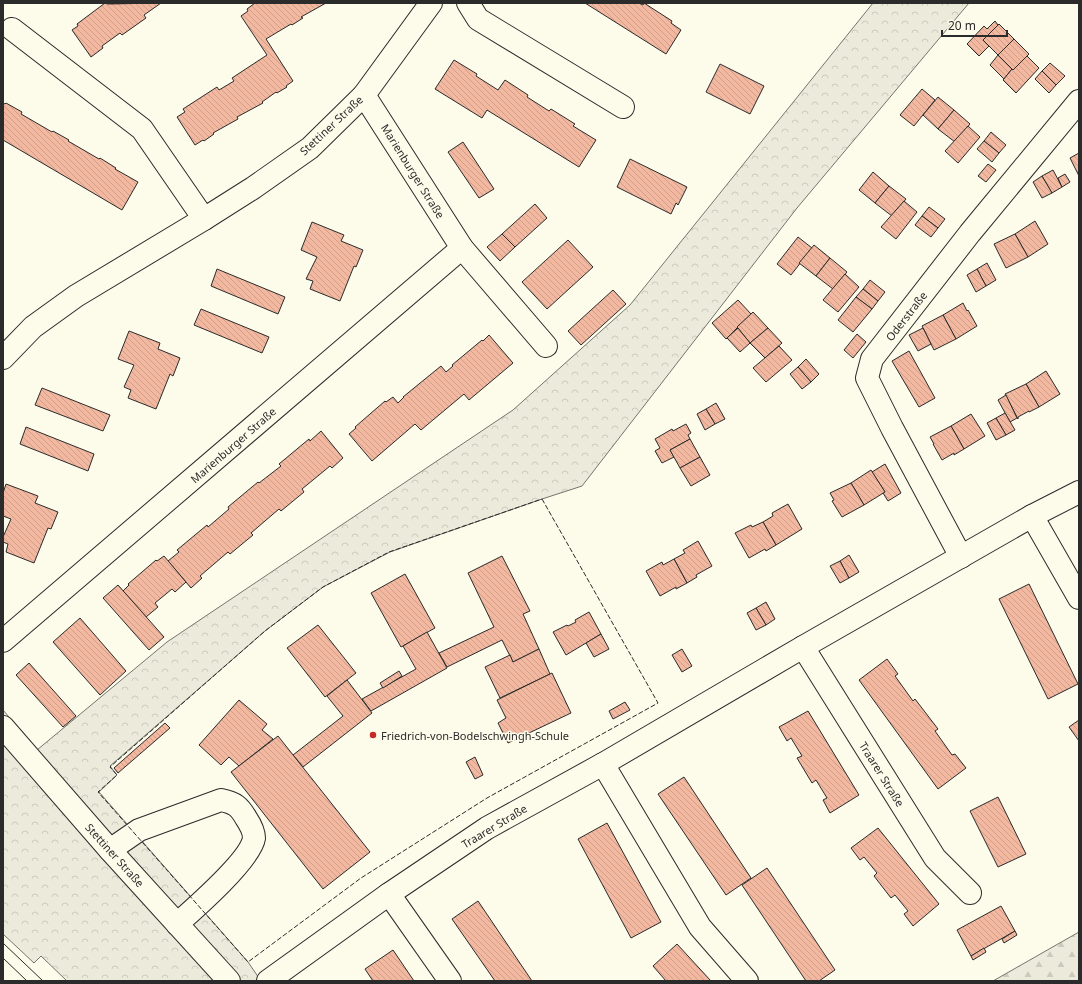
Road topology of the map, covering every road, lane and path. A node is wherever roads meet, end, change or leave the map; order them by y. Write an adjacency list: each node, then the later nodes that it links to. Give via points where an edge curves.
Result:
1 (431, 3): 4 (street, Stettiner Straße)
2 (468, 3): 6 (street, via 478,19)
3 (12, 28): 7 (street, via 142,129)
4 (364, 95): 7 (street, Stettiner Straße, via 310,148); 8 (street, Marienburger Straße)
5 (1079, 101): 13 (street, Oderstraße, via 970,233 872,360 867,378)
6 (623, 107)
7 (204, 219): 10 (street, Stettiner Straße, via 76,296 33,327)
8 (462, 248): 9 (street, Marienburger Straße); 15 (street, Marienburger Straße)
9 (546, 346)
10 (3, 358)
11 (1079, 492): 12 (street, Traarer Straße)
12 (1032, 516): 13 (street, Traarer Straße); 14 (street)
13 (961, 557): 16 (street, Traarer Straße)
14 (1079, 598)
15 (3, 641)
16 (802, 648): 18 (street, Traarer Straße); 20 (street, Traarer Straße, via 935,858)
17 (3, 727): 19 (street, Stettiner Straße)
18 (603, 764): 21 (street, Traarer Straße, via 487,828); 26 (street, via 700,927)
19 (110, 850): 22 (street, Stettiner Straße); 22 (street, via 139,830 221,800 234,803 243,812 254,837 250,849 233,870)
20 (970, 892)
21 (390, 894): 24 (street, Traarer Straße); 25 (street)
22 (177, 924): 23 (street, Stettiner Straße)
23 (229, 981)
24 (268, 981)
25 (450, 981)
26 (746, 981)

